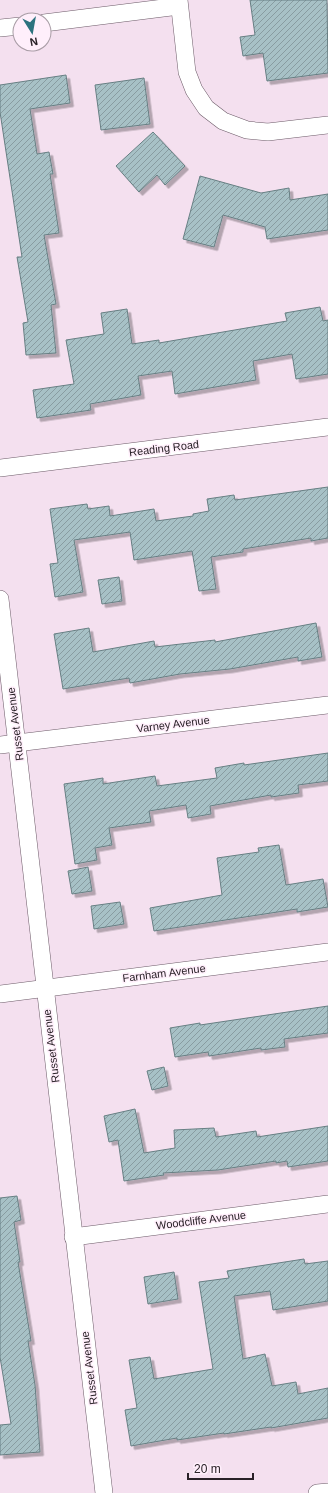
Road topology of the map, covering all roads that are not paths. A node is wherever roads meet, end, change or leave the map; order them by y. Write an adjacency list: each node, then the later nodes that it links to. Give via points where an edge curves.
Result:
1 (179, 3): 2 (street); 5 (street, via 187,72 194,90 206,108 224,121 247,130 268,132)
2 (52, 22)
3 (12, 27): 4 (street)
4 (0, 28)
5 (328, 125)
6 (328, 427): 7 (street, Reading Road)
7 (0, 468)
8 (0, 599): 10 (street, Russet Avenue)
9 (328, 705): 10 (street, Varney Avenue)
10 (17, 743): 11 (street, Varney Avenue); 13 (street, Russet Avenue)
11 (0, 745)
12 (328, 952): 13 (street, Farnham Avenue)
13 (45, 988): 14 (street, Farnham Avenue); 16 (street, Russet Avenue)
14 (0, 994)
15 (328, 1204): 16 (street, Woodcliffe Avenue)
16 (73, 1237): 18 (street, Russet Avenue)
17 (328, 1492): 19 (street)
18 (104, 1493)
19 (317, 1493)

